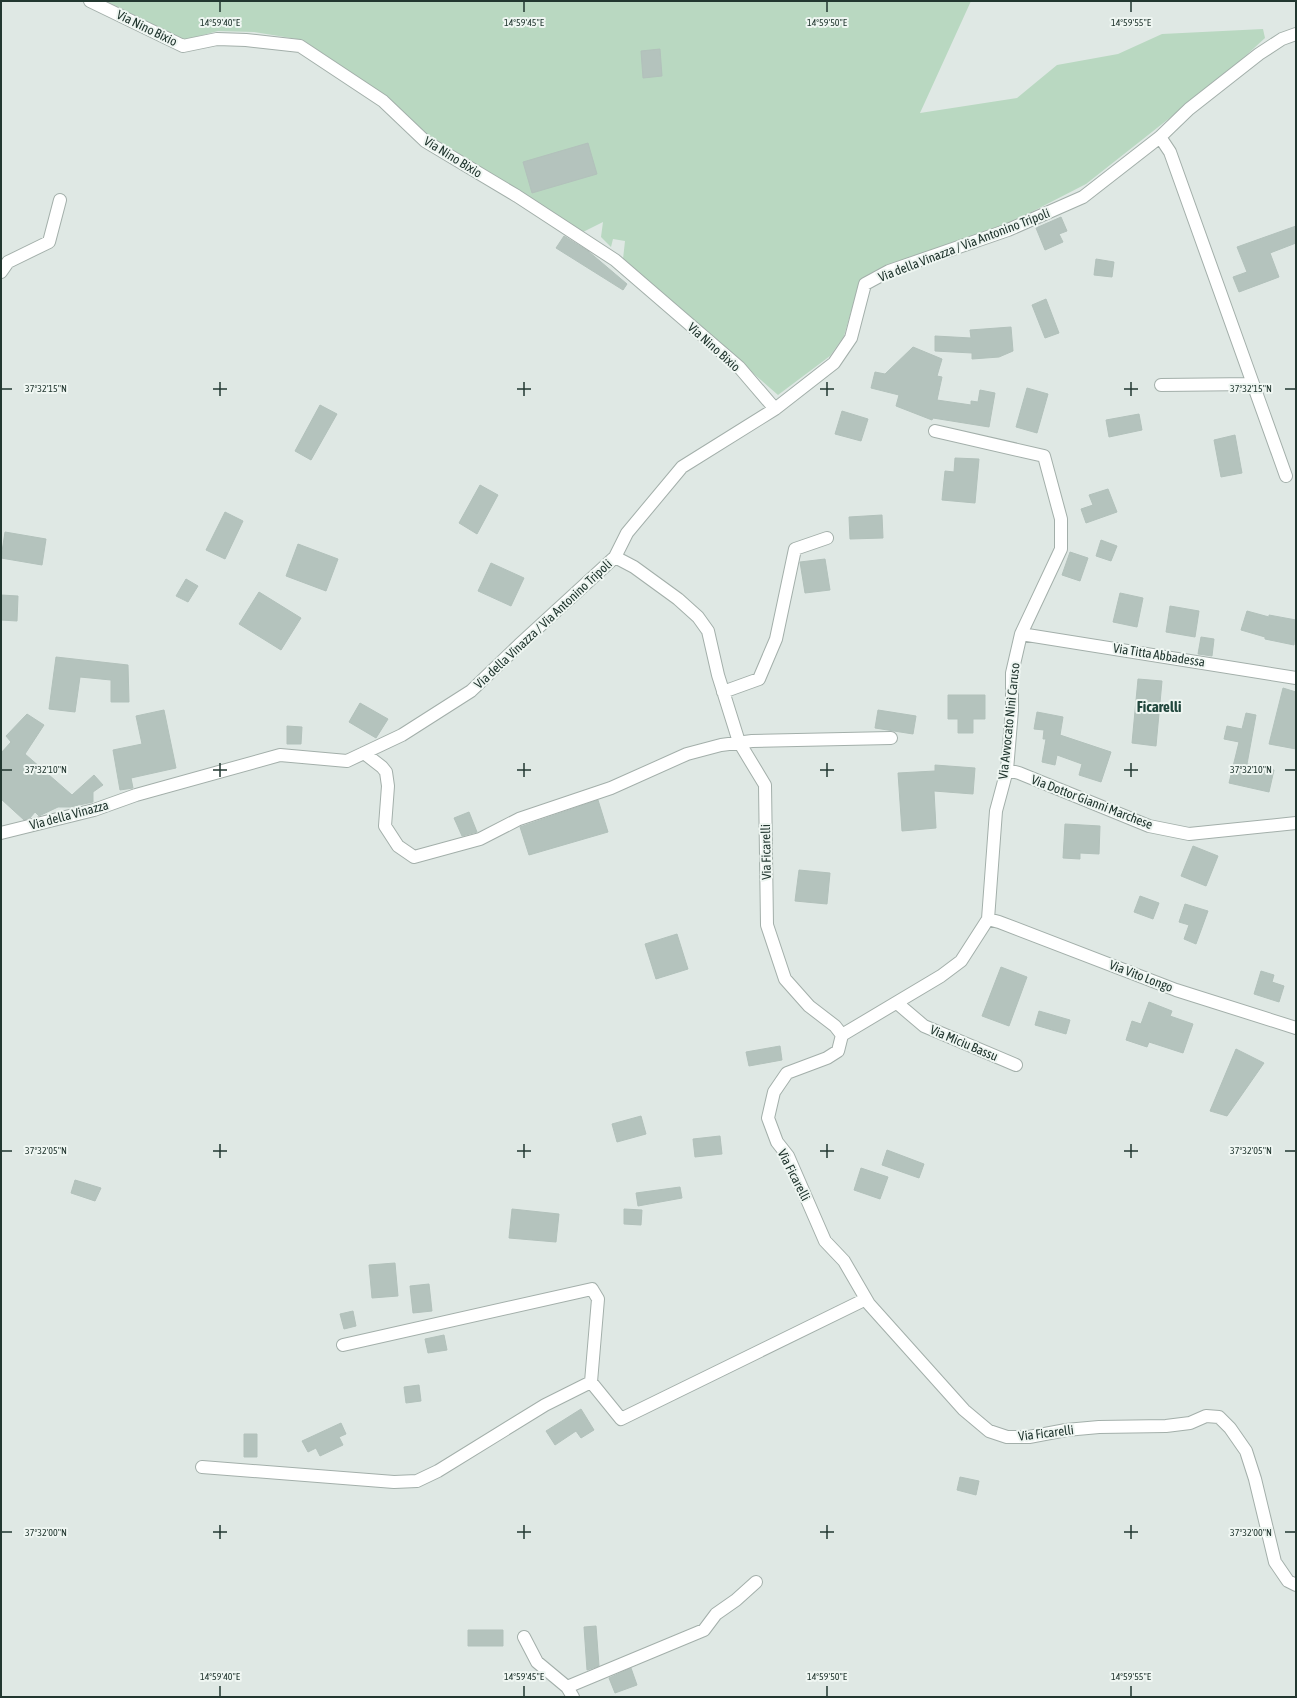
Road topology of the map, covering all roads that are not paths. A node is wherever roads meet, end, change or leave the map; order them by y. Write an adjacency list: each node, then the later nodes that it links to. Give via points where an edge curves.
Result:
1 (90, 1): 8 (street, Via Nino Bixio, via 183,46 217,39 300,46 383,101 425,141 517,196 615,260 739,367)
2 (1296, 34): 3 (street, Via della Vinazza / Via Antonino Tripoli, via 1282,39 1259,54 1190,109)
3 (1160, 137): 6 (street, via 1170,152); 8 (street, Via della Vinazza / Via Antonino Tripoli, via 1083,197 1008,230 889,271 865,284 851,338 834,363)
4 (60, 200): 5 (street, via 49,242 8,262)
5 (1, 272)
6 (1253, 384): 7 (street); 10 (street)
7 (1161, 385)
8 (775, 409): 12 (street, Via della Vinazza / Via Antonino Tripoli, via 682,467 627,533)
9 (935, 432): 13 (street, Via Avvocato Ninì Caruso, via 1044,456 1061,519 1061,549)
10 (1286, 476)
11 (827, 538): 15 (street, via 795,549 776,640 759,679)
12 (615, 557): 15 (street, Via Ficarelli, via 641,571 698,617 708,631); 18 (street, Via della Vinazza / Via Antonino Tripoli, via 471,691 402,735)
13 (1021, 634): 14 (street, Via Titta Abbadessa); 19 (street, Via Avvocato Ninì Caruso, via 1012,673)
14 (1296, 678)
15 (723, 692): 17 (street, Via Ficarelli)
16 (891, 738): 17 (street)
17 (739, 742): 18 (street, via 687,754 611,788 520,819 480,839 414,857 398,846 385,826 388,786 386,772); 26 (street, Via Ficarelli, via 765,785 767,925 785,979 809,1006 835,1026)
18 (364, 753): 20 (street, Via della Vinazza / Via Antonino Tripoli, via 347,761 280,755)
19 (1007, 770): 21 (street, Via Dottor Gianni Marchese, via 1149,826 1189,834); 23 (street, Via Avvocato Ninì Caruso, via 996,811)
20 (136, 794): 22 (street, Via della Vinazza, via 94,810)
21 (1296, 823)
22 (1, 833)
23 (988, 919): 24 (street, Via Avvocato Ninì Caruso, via 961,961); 25 (street, Via Vito Longo, via 1176,990)
24 (897, 1003): 26 (street, Via Avvocato Ninì Caruso); 27 (street, Via Miciu Bassu, via 924,1026)
25 (1296, 1028)
26 (842, 1035): 28 (street, Via Ficarelli, via 838,1051 827,1058 787,1072 774,1092 768,1118 777,1142 788,1156 825,1241 844,1261)
27 (1016, 1065)
28 (866, 1300): 30 (street, via 621,1419); 33 (street, Via Ficarelli, via 964,1410 989,1431 1007,1437 1029,1437 1066,1430 1166,1426 1190,1423 1206,1416 1219,1418 1230,1428 1246,1451 1275,1562 1288,1581)
29 (343, 1345): 30 (street, via 592,1289 598,1299)
30 (591, 1382): 31 (street, via 545,1405 438,1471 417,1481 394,1482)
31 (202, 1467)
32 (756, 1582): 35 (street, via 716,1614 704,1630)
33 (1296, 1585)
34 (524, 1637): 35 (street, via 536,1662)
35 (570, 1692)

